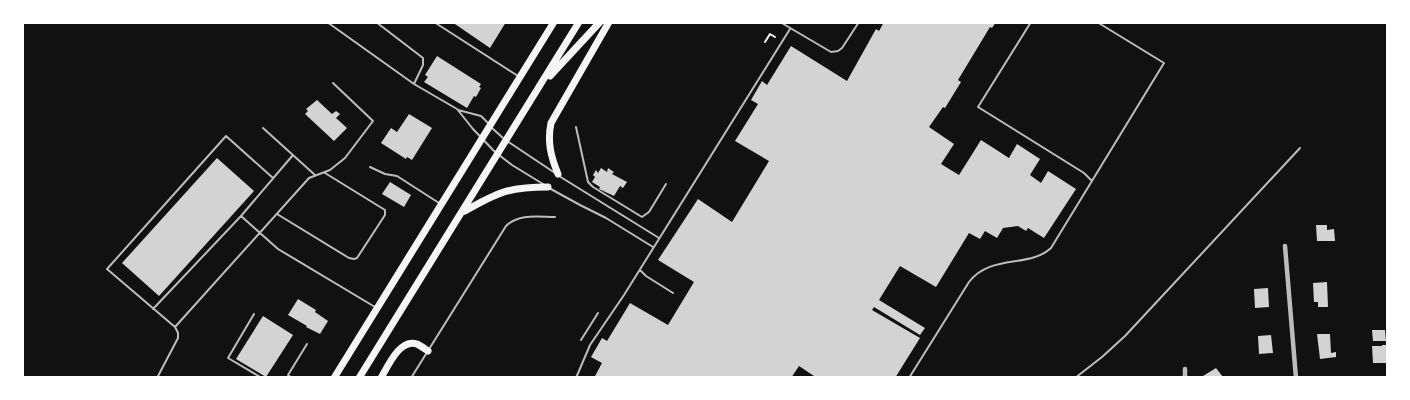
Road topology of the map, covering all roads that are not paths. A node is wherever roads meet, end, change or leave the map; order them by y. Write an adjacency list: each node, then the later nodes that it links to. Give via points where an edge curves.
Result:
1 (327, 22): 15 (lane)
2 (376, 22): 15 (lane, via 424,58)
3 (434, 22): 13 (lane)
4 (578, 22): 16 (main road)
5 (600, 22): 16 (main road)
6 (609, 22): 28 (main road, via 551,124 550,149)
7 (780, 22): 12 (lane)
8 (859, 22): 12 (lane, via 842,48 834,52 826,51)
9 (1031, 22): 31 (lane, via 978,107)
10 (1097, 22): 31 (lane, via 1164,63)
11 (552, 23): 13 (main road)
12 (790, 29): 40 (lane)
13 (520, 78): 18 (main road)
14 (333, 84): 27 (lane, via 373,121 345,158)
15 (414, 84): 17 (lane)
16 (539, 87): 22 (main road)
17 (457, 109): 18 (lane, via 481,116); 21 (lane)
18 (490, 125): 21 (main road); 22 (lane)
19 (576, 127): 32 (lane, via 588,182 593,187 642,217 649,212)
20 (263, 128): 25 (lane)
21 (482, 139): 24 (lane); 34 (main road)
22 (506, 141): 24 (main road); 28 (lane)
23 (1300, 148): 64 (lane, via 1125,336)
24 (498, 154): 33 (lane); 35 (main road)
25 (293, 155): 29 (lane); 30 (lane)
26 (370, 167): 34 (lane, via 397,176)
27 (324, 172): 29 (lane); 36 (lane, via 385,210 385,215 357,258 349,258)
28 (558, 174): 40 (lane)
29 (316, 176): 36 (lane, via 309,178)
30 (273, 178): 37 (lane); 46 (lane, via 226,136 106,269)
31 (1092, 181): 63 (lane, via 1048,251 983,269 973,276)
32 (666, 184)
33 (548, 187): 35 (main road, via 512,189 495,194); 42 (lane)
34 (441, 204): 45 (main road)
35 (462, 212): 59 (main road)
36 (277, 214): 39 (lane)
37 (241, 216): 39 (lane); 46 (lane)
38 (555, 217): 52 (lane, via 524,217 509,223)
39 (260, 233): 45 (lane, via 278,249); 49 (lane)
40 (659, 238): 42 (lane)
41 (1285, 246): 66 (street)
42 (653, 248): 43 (lane)
43 (639, 270): 44 (lane); 62 (lane, via 590,345)
44 (673, 293)
45 (377, 308): 58 (main road)
46 (153, 309): 49 (lane)
47 (598, 313): 50 (lane)
48 (254, 314): 56 (lane, via 228,358)
49 (175, 327): 55 (lane, via 178,338)
50 (582, 340)
51 (307, 344): 54 (lane)
52 (428, 351): 60 (main road, via 417,344 404,346); 61 (lane)
53 (1185, 369): 65 (street)
54 (287, 376): 57 (lane)
55 (157, 378)
56 (262, 378)
57 (292, 378)
58 (334, 378)
59 (359, 378)
60 (381, 378)
61 (411, 378)
62 (576, 378)
63 (909, 378)
64 (1074, 378)
65 (1185, 378)
66 (1296, 378)

